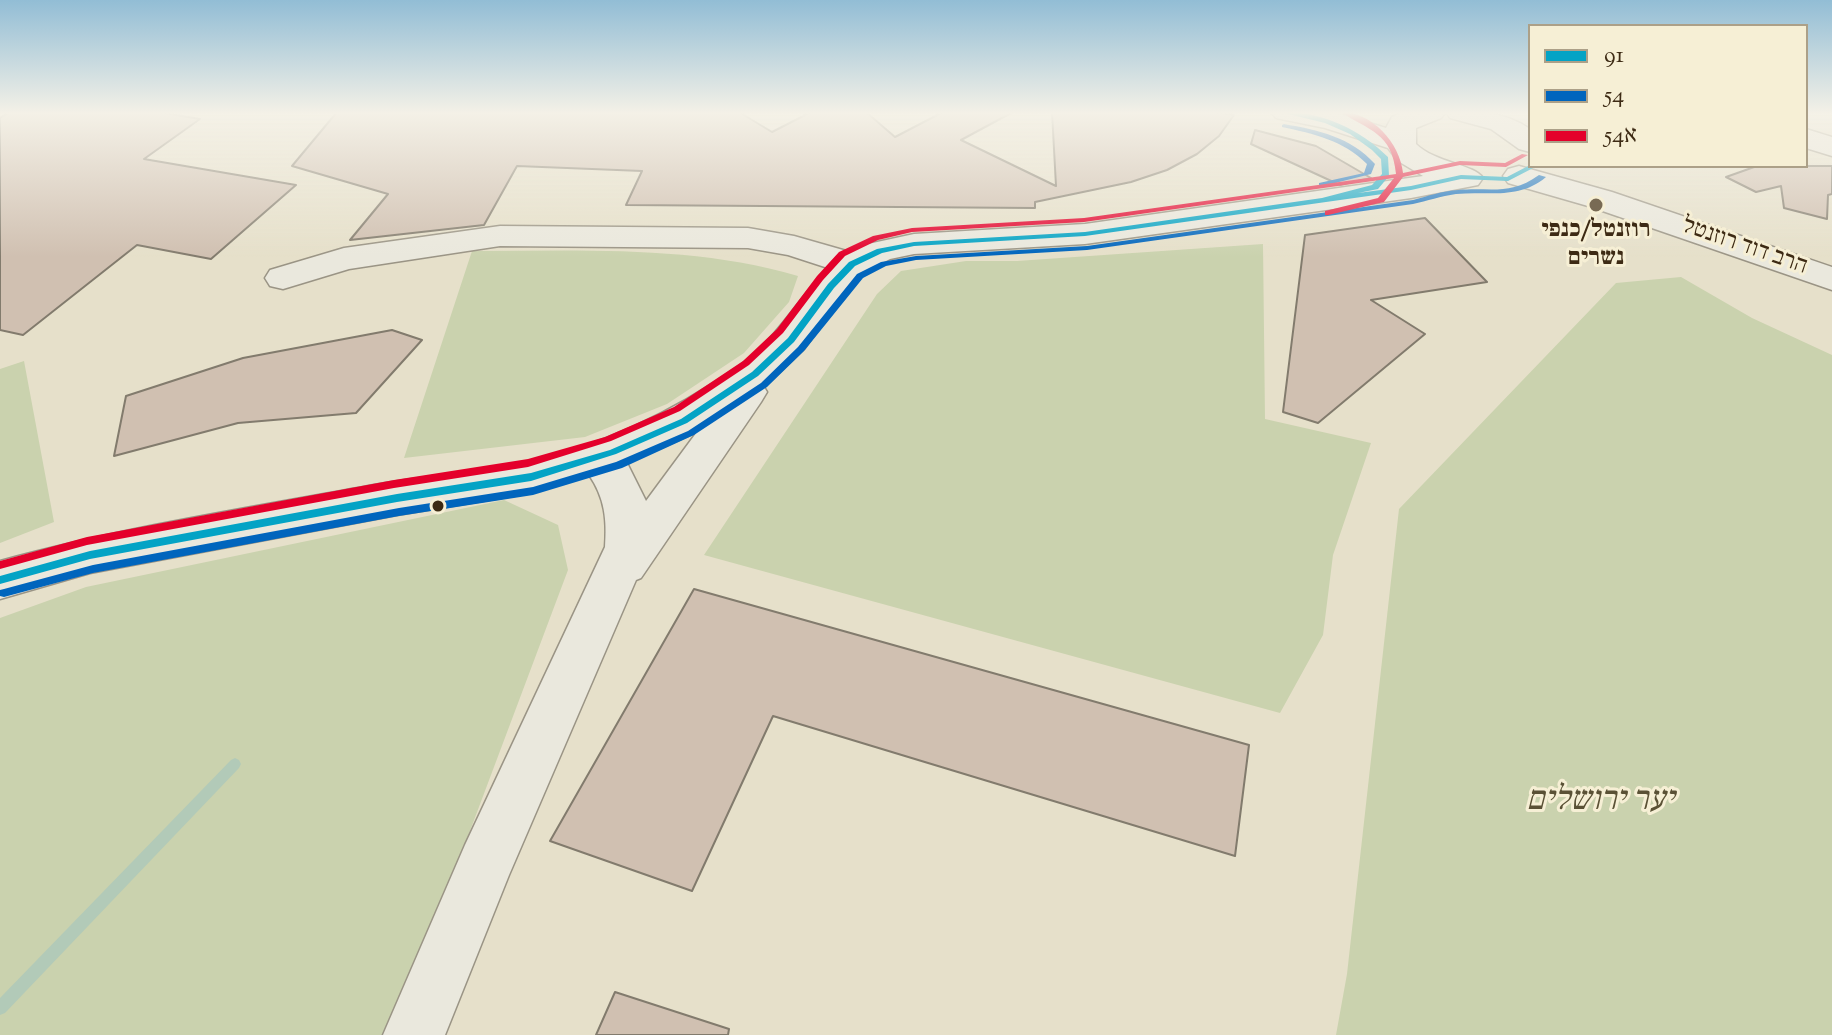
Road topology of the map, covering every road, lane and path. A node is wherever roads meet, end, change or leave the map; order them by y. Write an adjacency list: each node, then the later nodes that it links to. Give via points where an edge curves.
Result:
1 (1385, 160): 7 (street, via 1386,174)
2 (1411, 160): 7 (street, via 1414,168 1405,177)
3 (1427, 160): 6 (street)
4 (1593, 168): 10 (street, הרב דוד רוזנטל, via 1723,217)
5 (1526, 171): 6 (street, הרב דוד רוזנטל, via 1495,181); 12 (street, הרב דוד רוזנטל)
6 (1460, 177): 8 (street)
7 (1375, 187): 8 (street)
8 (1333, 198): 9 (street, via 1085,234 914,244)
9 (852, 264): 11 (street, via 748,238 500,236 344,259); 13 (street)
10 (1832, 269)
11 (283, 278)
12 (1832, 279)
13 (770, 360): 14 (street, via 684,421); 16 (street)
14 (599, 457): 15 (street, via 531,477 90,555); 16 (street, via 621,485 630,512 628,547)
15 (0, 580)
16 (615, 580): 17 (street)
17 (414, 1035)

